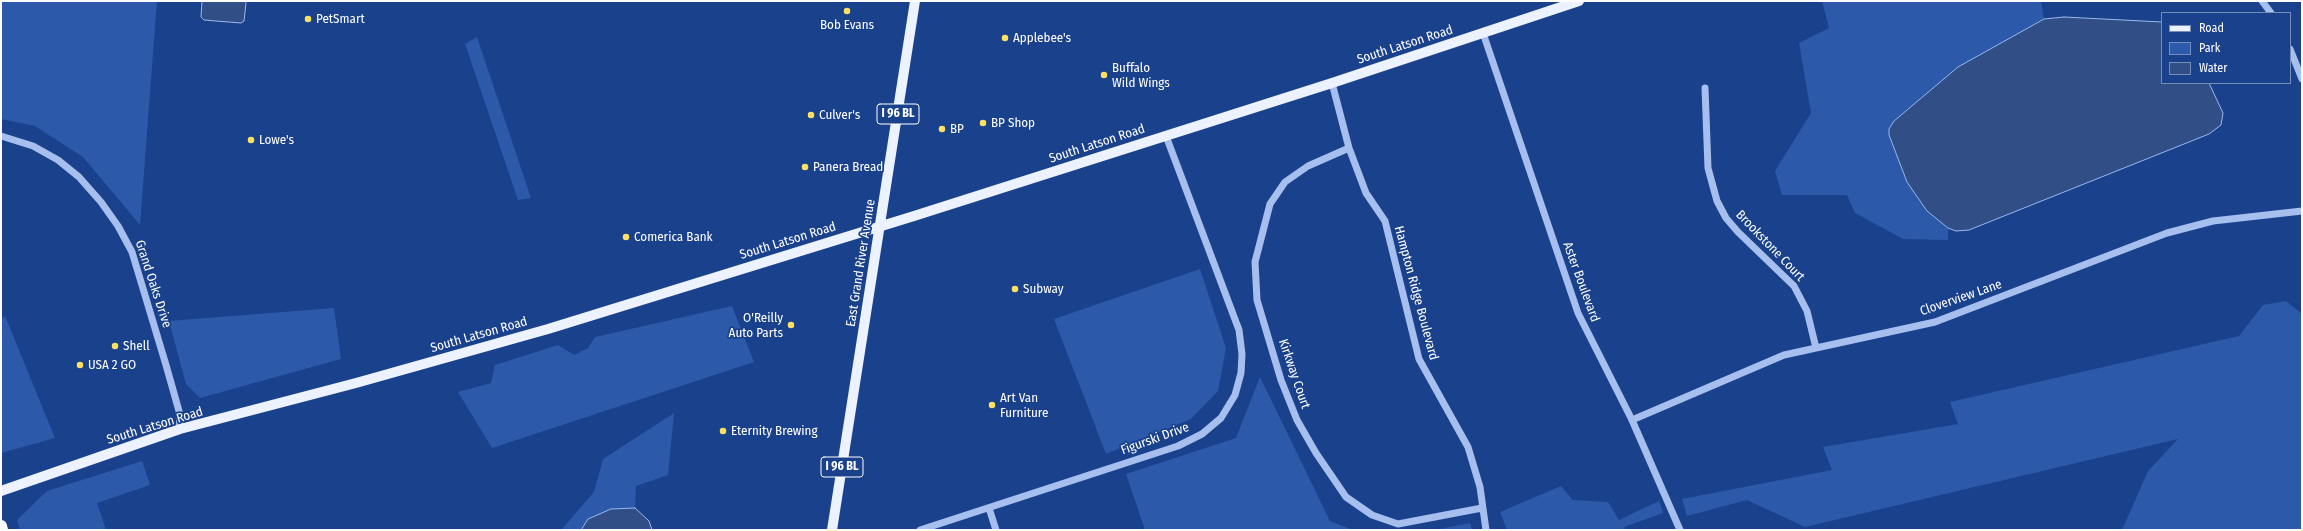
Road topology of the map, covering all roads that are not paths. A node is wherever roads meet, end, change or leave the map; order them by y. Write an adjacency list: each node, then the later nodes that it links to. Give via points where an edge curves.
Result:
1 (915, 1): 14 (main road, East Grand River Avenue / I 96 BL)
2 (1579, 1): 5 (main road, South Latson Road)
3 (2262, 1): 4 (street)
4 (2270, 12)
5 (1483, 33): 8 (main road, South Latson Road); 16 (street, Aster Boulevard, via 1578,312)
6 (2291, 52): 7 (street)
7 (2302, 79)
8 (1332, 83): 11 (main road, South Latson Road); 12 (street, Hampton Ridge Boulevard)
9 (1705, 88): 15 (street, Brookstone Court, via 1708,168 1717,201 1732,225 1794,286 1807,311)
10 (1, 136): 17 (street, Grand Oaks Drive, via 33,146 58,160 79,177 118,226 132,252 162,350 180,411)
11 (1166, 136): 14 (main road, South Latson Road); 19 (street, Figurski Drive, via 1238,330 1242,354 1241,373 1235,395 1221,418 1207,430 1178,446)
12 (1349, 148): 20 (street, Hampton Ridge Boulevard, via 1366,193 1385,222 1419,359 1468,447 1480,487); 20 (street, Kirkway Court, via 1308,166 1285,182 1270,204 1255,262 1257,300 1281,380 1297,420 1316,453 1346,497 1372,515 1398,524)
13 (2302, 211): 15 (street, Cloverview Lane, via 2252,215 2196,224 2145,241 1935,322)
14 (880, 226): 17 (main road, South Latson Road, via 541,331); 23 (main road, East Grand River Avenue / I 96 BL)
15 (1816, 348): 16 (street, Cloverview Lane, via 1774,359)
16 (1632, 420): 27 (street, Aster Boulevard)
17 (180, 429): 18 (main road, South Latson Road)
18 (1, 491)
19 (989, 508): 24 (street, Figurski Drive); 25 (street)
20 (1482, 508): 26 (street, Hampton Ridge Boulevard)
21 (1, 526): 22 (highway)
22 (2, 530)
23 (832, 530)
24 (920, 530)
25 (996, 530)
26 (1486, 530)
27 (1680, 530)

